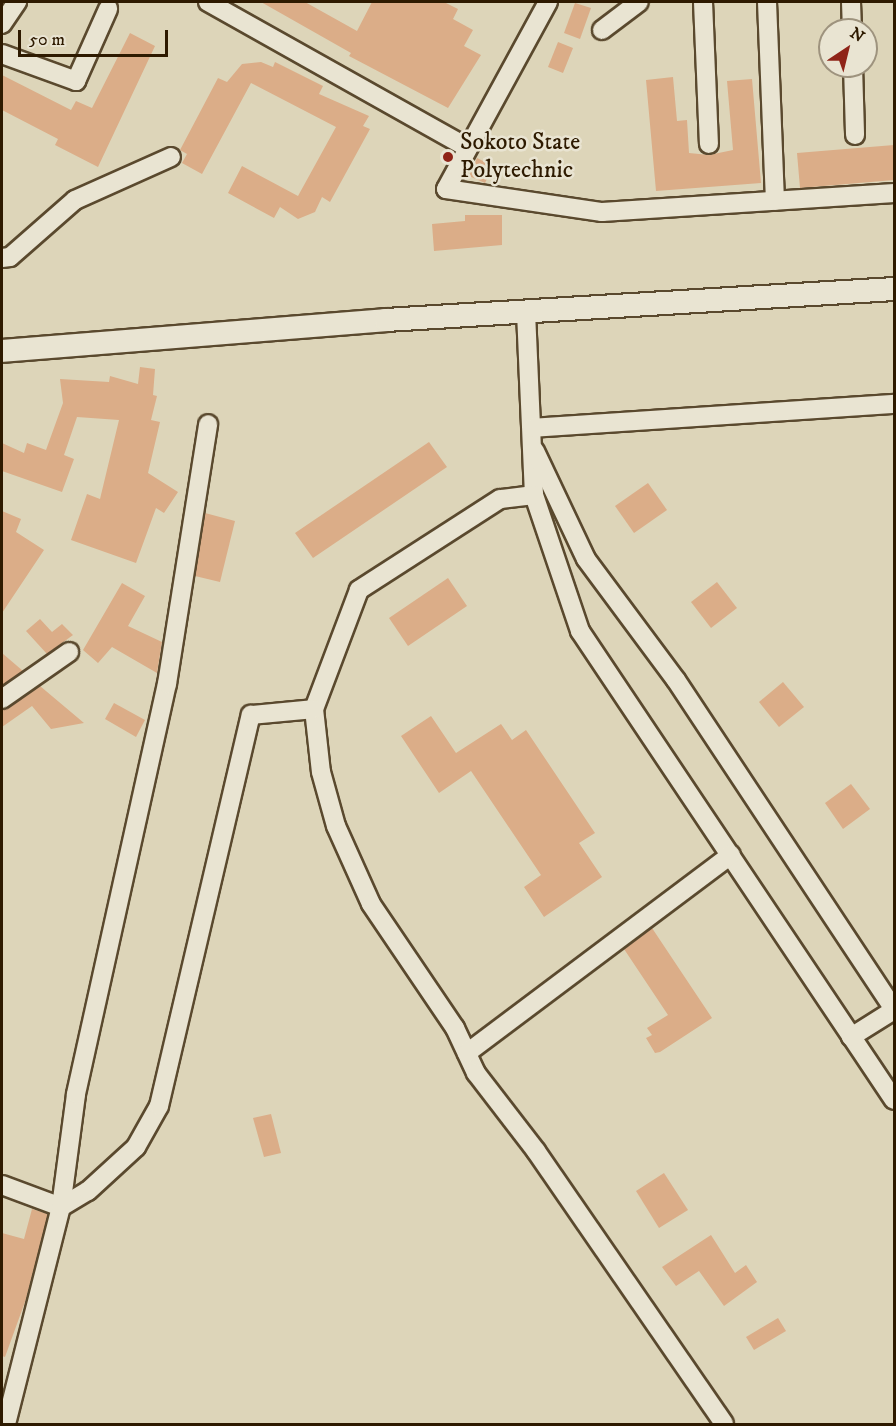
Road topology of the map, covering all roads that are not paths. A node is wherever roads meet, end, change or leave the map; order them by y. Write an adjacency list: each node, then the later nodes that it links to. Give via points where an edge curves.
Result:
1 (17, 2): 10 (street)
2 (211, 2): 16 (street)
3 (548, 2): 16 (street)
4 (639, 2): 11 (street)
5 (703, 2): 15 (street)
6 (767, 2): 19 (street)
7 (851, 2): 9 (street)
8 (108, 9): 12 (street, via 76,81)
9 (852, 18)
10 (2, 24)
11 (602, 30)
12 (2, 54)
13 (853, 78): 14 (street)
14 (855, 135)
15 (709, 144)
16 (468, 148): 19 (street, via 446,189 602,212)
17 (171, 157): 20 (street, via 75,200 10,257)
18 (894, 193): 19 (street)
19 (775, 201)
20 (2, 258)
21 (894, 289): 22 (street)
22 (526, 312): 23 (street); 26 (street)
23 (2, 351)
24 (894, 404): 26 (street)
25 (208, 424): 37 (street, via 167,684 76,1094)
26 (532, 437): 27 (street); 32 (street, via 586,559 676,681)
27 (534, 495): 30 (street, via 500,499 359,590); 31 (street, via 580,631)
28 (69, 652): 29 (street)
29 (2, 699)
30 (314, 709): 34 (street, via 321,772 336,826 371,904 455,1028); 37 (street, via 251,715 159,1106 136,1147 88,1191)
31 (731, 855): 33 (street); 34 (street)
32 (894, 1009): 33 (street)
33 (851, 1037): 35 (street)
34 (467, 1053): 40 (street, via 476,1073 536,1151)
35 (894, 1100)
36 (2, 1185): 37 (street)
37 (61, 1207): 38 (street)
38 (7, 1388): 39 (street)
39 (6, 1425)
40 (724, 1425)

